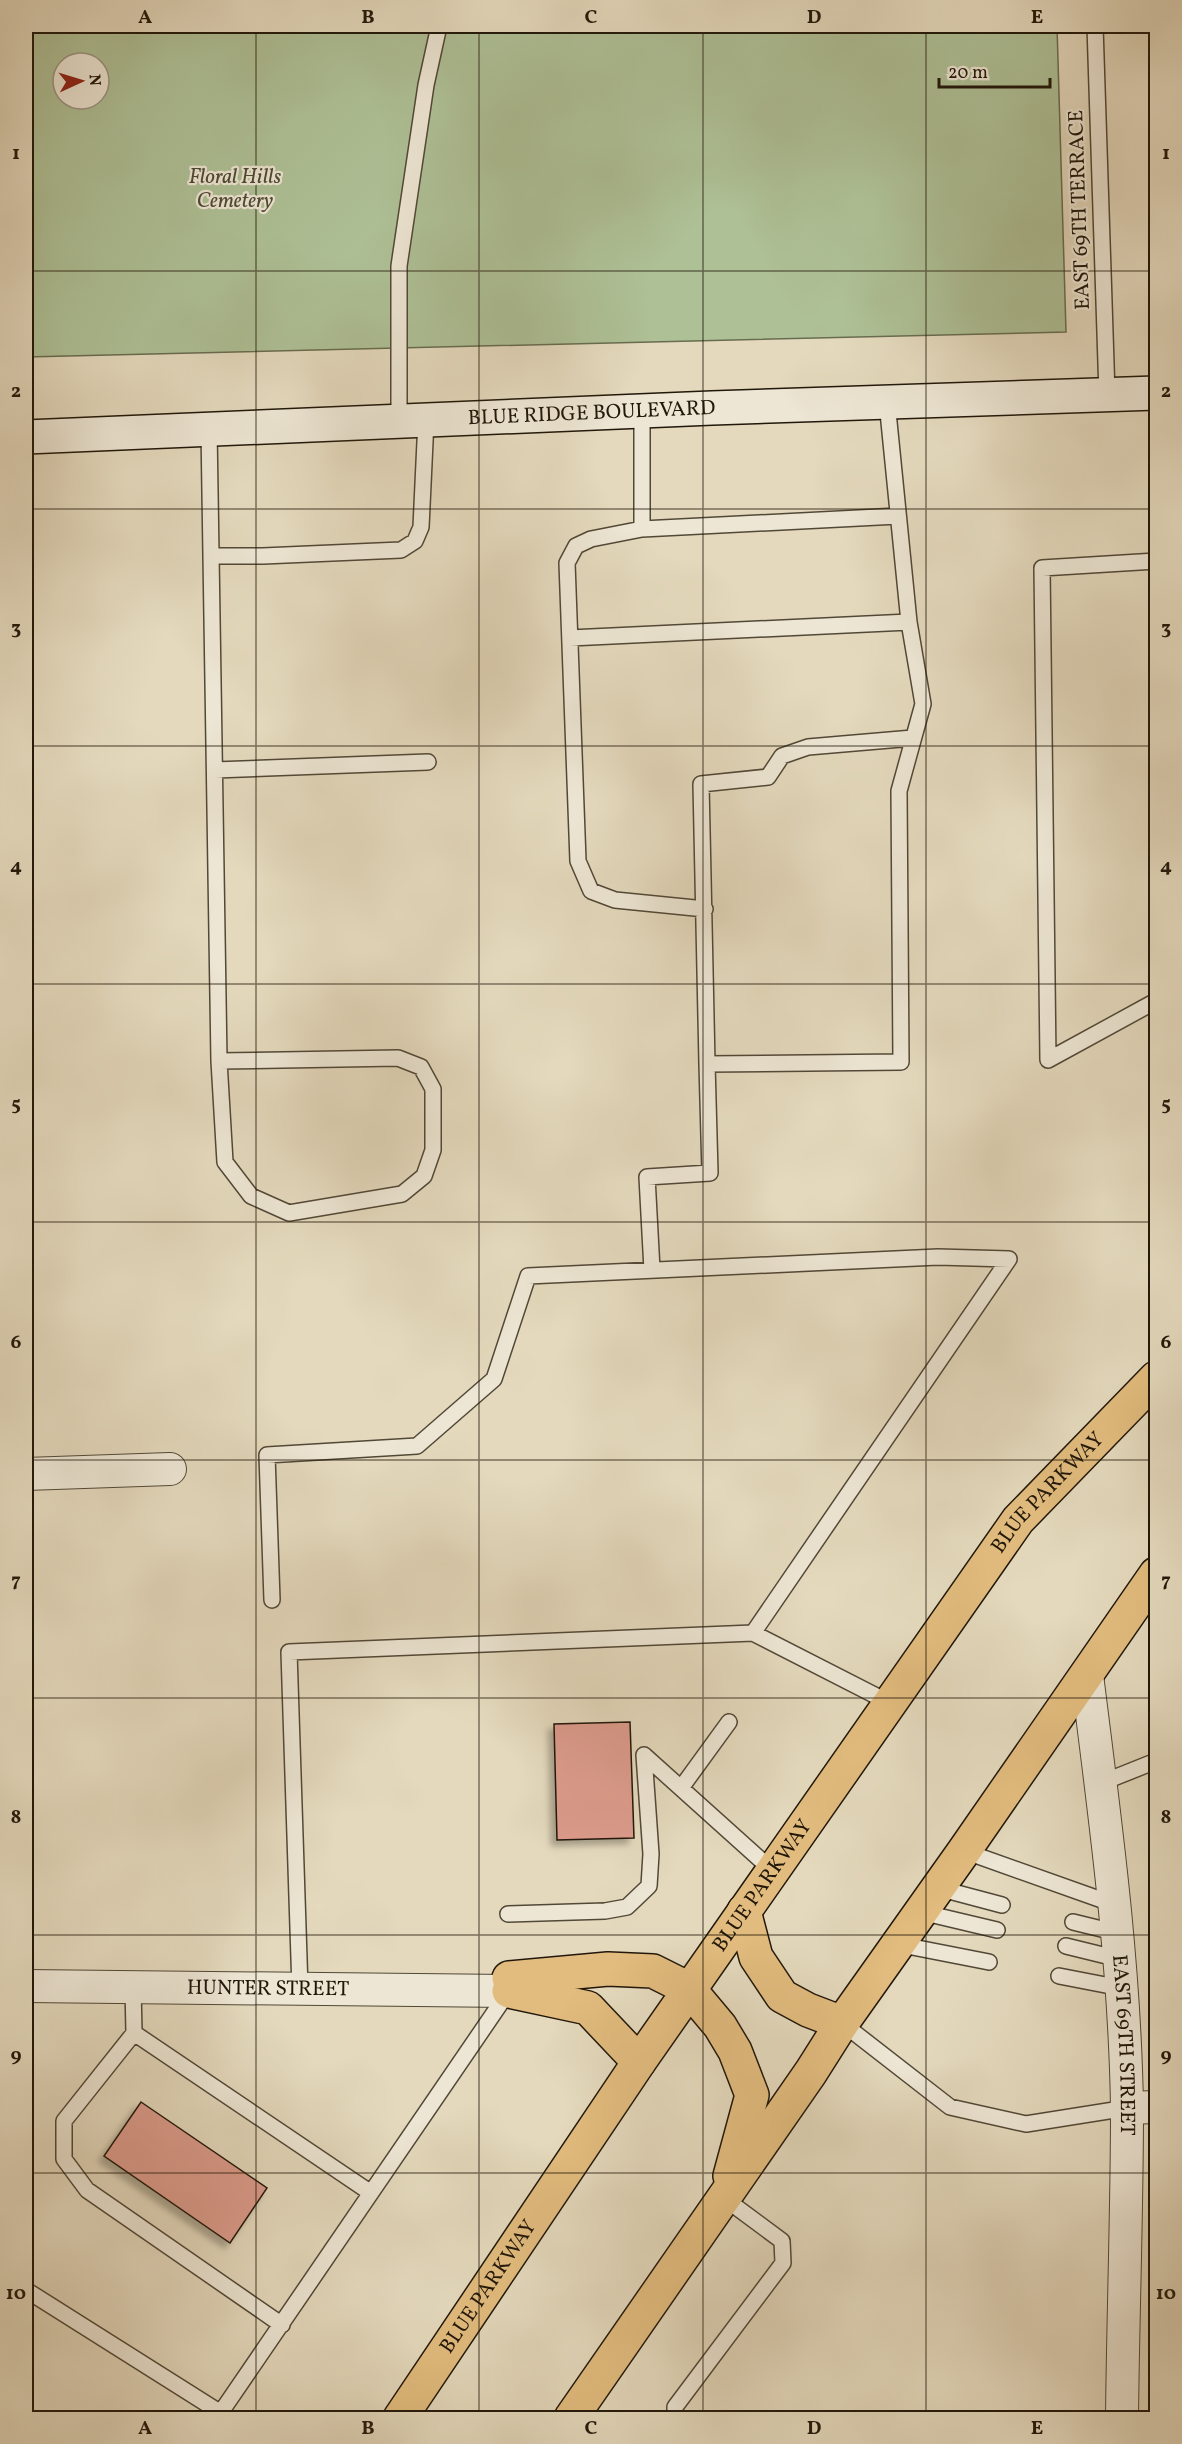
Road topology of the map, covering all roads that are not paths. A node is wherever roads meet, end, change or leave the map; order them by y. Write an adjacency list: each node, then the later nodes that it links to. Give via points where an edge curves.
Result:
1 (439, 26): 7 (lane, via 426,85 399,266)
2 (1095, 26): 4 (lane, EAST 69TH TERRACE)
3 (1156, 393): 4 (main road, BLUE RIDGE BOULEVARD)
4 (1107, 394): 5 (main road, BLUE RIDGE BOULEVARD)
5 (887, 402): 6 (main road, BLUE RIDGE BOULEVARD); 10 (lane)
6 (642, 411): 7 (main road, BLUE RIDGE BOULEVARD); 11 (lane)
7 (413, 421): 8 (main road, BLUE RIDGE BOULEVARD); 12 (lane, via 421,527 416,541 400,550)
8 (209, 429): 9 (main road, BLUE RIDGE BOULEVARD); 12 (lane)
9 (26, 437)
10 (898, 516): 11 (lane); 14 (lane)
11 (642, 529): 15 (lane, via 591,539 576,546 567,563)
12 (212, 556): 18 (lane)
13 (1156, 561): 20 (lane, via 1042,568 1048,1060)
14 (909, 622): 15 (lane); 16 (lane, via 923,704)
15 (570, 638): 19 (lane, via 578,861 591,891 615,900)
16 (913, 738): 19 (lane, via 808,747 782,756 768,777 702,784); 22 (lane, via 899,791 901,1062)
17 (428, 762): 18 (lane)
18 (214, 770): 21 (lane)
19 (705, 909): 22 (lane)
20 (1156, 1001)
21 (219, 1061): 21 (lane, via 225,1162 251,1196 289,1213 402,1194 424,1176 433,1150 433,1089 420,1067 398,1058)
22 (707, 1064): 23 (lane, via 710,1173 647,1177)
23 (652, 1270): 28 (lane, via 528,1276 494,1379 417,1446 267,1455); 29 (lane, via 938,1257 1009,1259)
24 (1156, 1378): 31 (highway, BLUE PARKWAY, via 1018,1520)
25 (170, 1469): 26 (street)
26 (26, 1474)
27 (1156, 1574): 30 (highway)
28 (272, 1600)
29 (753, 1633): 31 (lane); 52 (lane, via 289,1652)
30 (1087, 1675): 34 (street, EAST 69TH STREET); 36 (highway)
31 (890, 1702): 37 (highway, BLUE PARKWAY)
32 (729, 1722): 35 (lane)
33 (1156, 1761): 34 (lane)
34 (1101, 1783): 46 (street, EAST 69TH STREET)
35 (681, 1788): 37 (lane); 41 (lane, via 645,1755 649,1886 627,1907)
36 (964, 1851): 38 (highway); 46 (lane)
37 (772, 1870): 40 (highway, BLUE PARKWAY)
38 (929, 1900): 39 (lane); 43 (lane); 44 (highway)
39 (1002, 1905)
40 (744, 1911): 53 (highway, BLUE PARKWAY); 54 (highway, via 756,1957 782,1996)
41 (508, 1914)
42 (1072, 1922): 46 (lane)
43 (997, 1930)
44 (897, 1944): 47 (lane); 54 (highway)
45 (1066, 1946): 46 (lane)
46 (1119, 1946): 48 (lane); 57 (street, EAST 69TH STREET)
47 (989, 1962)
48 (1059, 1976)
49 (509, 1985): 52 (street, HUNTER STREET); 53 (highway, via 619,1969 653,1971); 56 (highway, via 588,2008); 58 (lane)
50 (26, 1986): 51 (street, HUNTER STREET)
51 (133, 1987): 52 (street, HUNTER STREET); 55 (lane)
52 (300, 1989)
53 (689, 1989): 56 (highway, BLUE PARKWAY); 59 (highway, via 735,2051 752,2095)
54 (842, 2023): 57 (lane, via 950,2107 1026,2124); 59 (highway)
55 (134, 2033): 58 (lane); 61 (lane, via 64,2121 64,2159 87,2190)
56 (639, 2062): 63 (highway, BLUE PARKWAY)
57 (1142, 2108): 66 (street, EAST 69TH STREET)
58 (371, 2193): 61 (lane)
59 (724, 2198): 64 (highway); 65 (lane, via 782,2241 783,2263 675,2407)
60 (26, 2290): 62 (lane)
61 (282, 2325): 62 (lane)
62 (219, 2416)
63 (400, 2418)
64 (571, 2418)
65 (675, 2418)
66 (1122, 2418)

